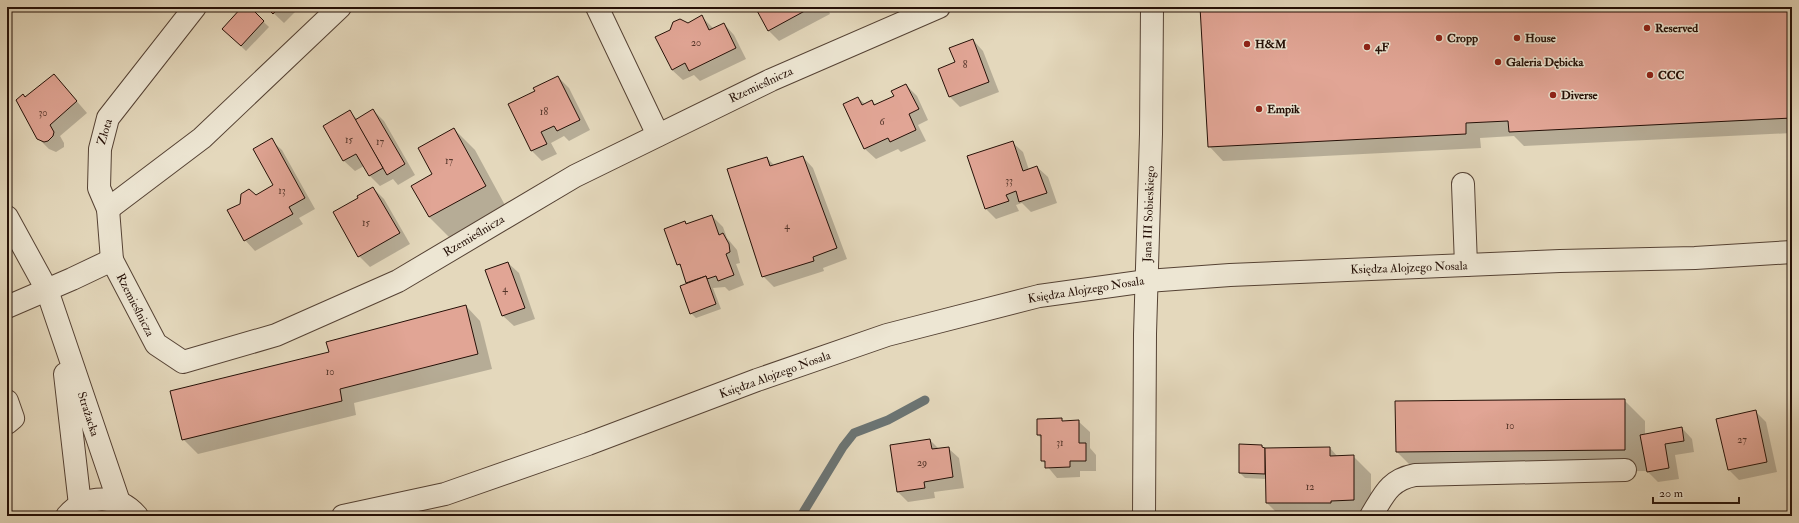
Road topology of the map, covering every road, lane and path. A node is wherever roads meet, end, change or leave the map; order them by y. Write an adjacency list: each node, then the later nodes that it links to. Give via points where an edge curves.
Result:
1 (195, 7): 8 (street, Złota, via 108,118 100,149 99,188)
2 (340, 7): 8 (street, via 202,138)
3 (597, 7): 6 (street)
4 (939, 7): 6 (street, Rzemieślnicza, via 771,80)
5 (1152, 7): 13 (street, Jana III Sobieskiego)
6 (658, 135): 11 (street, Rzemieślnicza, via 575,176 398,281 276,335 183,362 156,344)
7 (1463, 184): 12 (street)
8 (108, 209): 11 (street, Złota)
9 (7, 217): 14 (street, Strażacka)
10 (1792, 252): 12 (street, Księdza Alojzego Nosala, via 1695,258)
11 (112, 260): 14 (street, Rzemieślnicza)
12 (1466, 265): 13 (street, Księdza Alojzego Nosala)
13 (1147, 281): 23 (street, Księdza Alojzego Nosala, via 1039,296 887,336 757,380 588,444 445,494); 24 (street, Jana III Sobieskiego)
14 (47, 290): 15 (street, Rzemieślnicza); 16 (street, Strażacka)
15 (7, 307)
16 (59, 325): 20 (street, Strażacka); 21 (street, Strażacka)
17 (7, 401): 18 (street, via 13,418)
18 (7, 423)
19 (1625, 470): 25 (street, via 1415,475 1404,477 1394,483)
20 (119, 502): 21 (street, via 92,500); 22 (street)
21 (74, 510)
22 (137, 516)
23 (343, 516)
24 (1144, 516)
25 (1371, 516)

